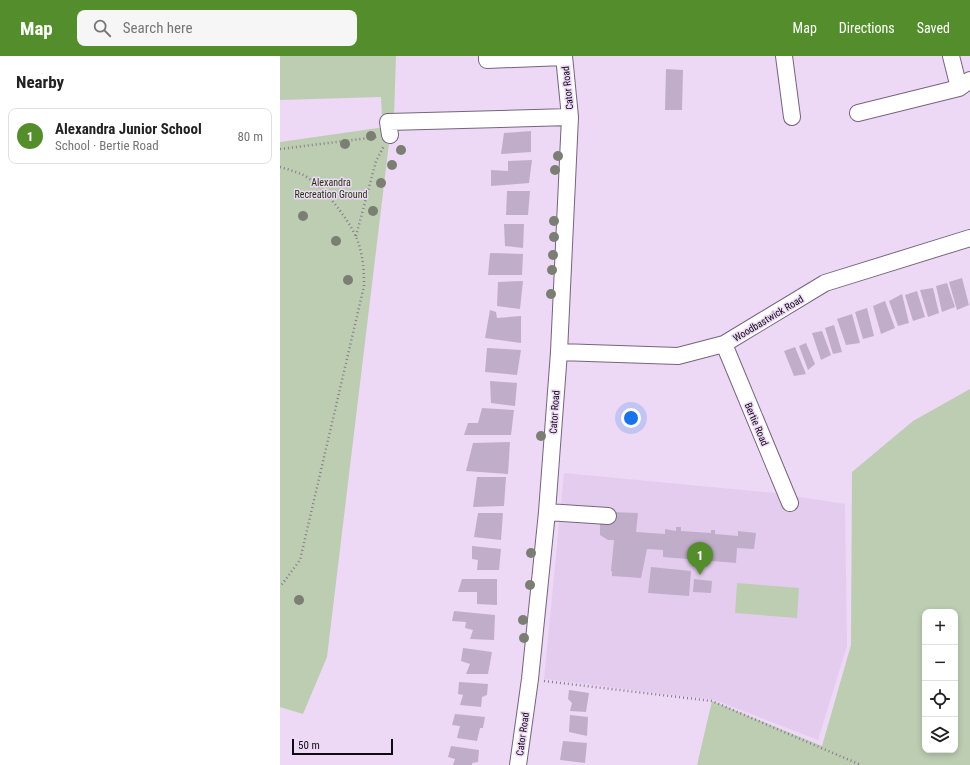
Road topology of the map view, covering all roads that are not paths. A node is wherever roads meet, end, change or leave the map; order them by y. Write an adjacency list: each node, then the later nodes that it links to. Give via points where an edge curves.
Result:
1 (487, 56): 4 (street, via 487,60)
2 (785, 56): 7 (street)
3 (951, 56): 5 (street)
4 (564, 57): 8 (street, Cator Road)
5 (964, 84): 6 (street)
6 (858, 112)
7 (792, 117)
8 (570, 118): 9 (street, via 388,122); 12 (street, Cator Road)
9 (390, 135)
10 (970, 238): 11 (street, Woodbastwick Road, via 825,284)
11 (724, 344): 12 (street, Woodbastwick Road, via 678,356); 13 (street, Bertie Road)
12 (559, 352): 14 (street, Cator Road)
13 (790, 503)
14 (547, 512): 15 (street); 16 (street, Cator Road, via 530,679)
15 (608, 516)
16 (518, 765)

